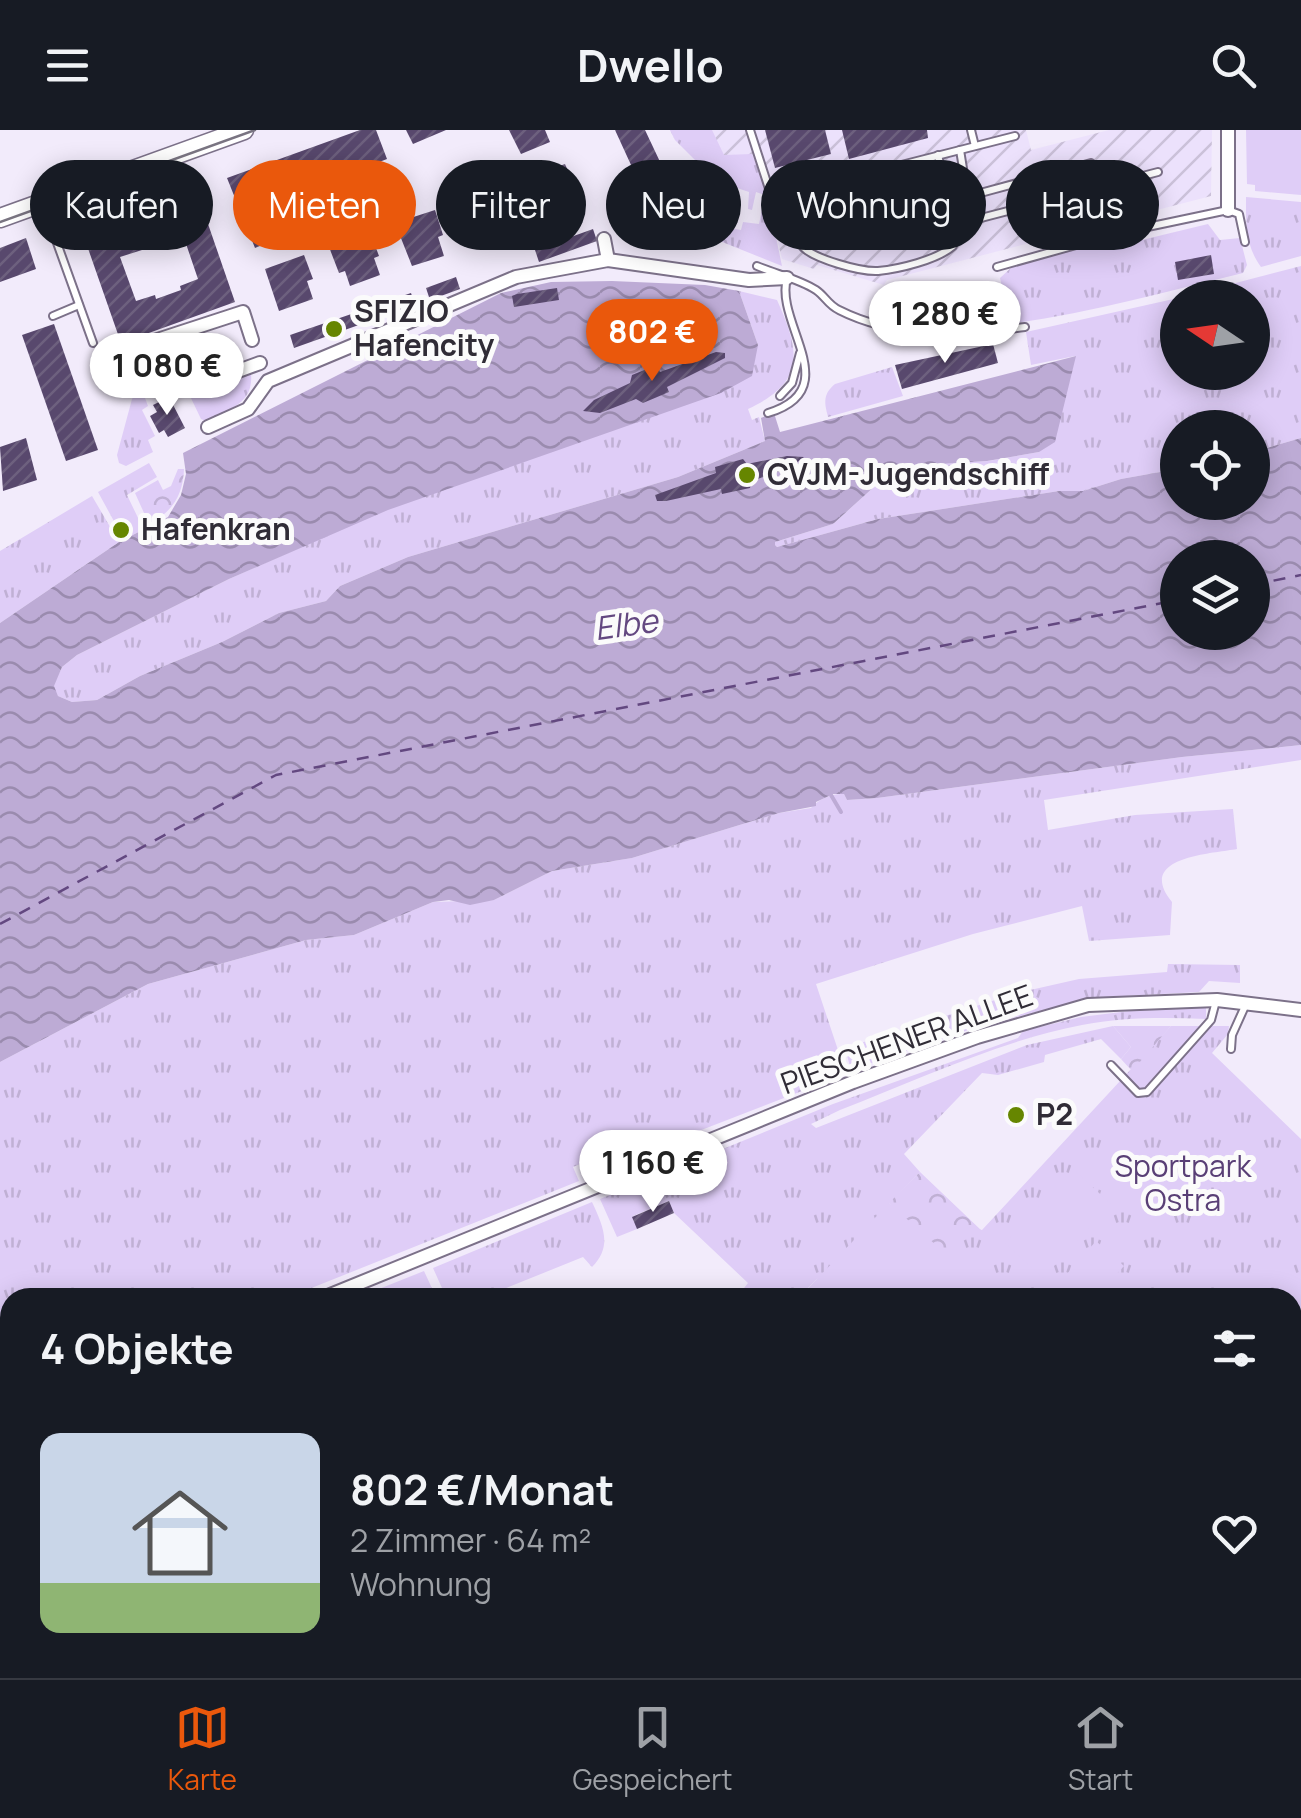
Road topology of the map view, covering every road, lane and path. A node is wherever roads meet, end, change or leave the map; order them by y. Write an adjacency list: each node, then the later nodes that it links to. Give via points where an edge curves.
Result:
1 (244, 130): 9 (main road)
2 (750, 130): 12 (lane)
3 (971, 130): 6 (lane)
4 (1228, 130): 15 (street)
5 (1015, 136): 6 (lane)
6 (975, 146): 7 (lane)
7 (960, 150): 8 (lane); 13 (lane, via 973,196)
8 (938, 156): 10 (lane); 11 (lane)
9 (160, 160)
10 (922, 160)
11 (939, 160)
12 (761, 164)
13 (1006, 187)
14 (30, 207): 16 (main road)
15 (1228, 210): 18 (lane, via 1239,214); 24 (lane)
16 (0, 218)
17 (604, 238): 22 (street)
18 (1244, 242)
19 (59, 250): 26 (lane)
20 (806, 250): 21 (lane, via 858,270 884,270)
21 (949, 250)
22 (608, 260): 25 (street, via 749,280); 34 (street, via 515,273)
23 (757, 266): 25 (lane)
24 (997, 267)
25 (788, 278): 28 (lane, via 839,311 892,328 983,333); 31 (lane, via 784,298)
26 (79, 305): 27 (lane); 30 (lane)
27 (53, 316)
28 (1025, 327)
29 (252, 340): 32 (street, via 243,312)
30 (93, 343)
31 (802, 346): 35 (lane, via 792,383); 36 (lane, via 802,391 793,403)
32 (99, 360)
33 (198, 379): 34 (street, via 200,385 259,361)
34 (268, 381): 37 (street, via 248,409)
35 (780, 396)
36 (768, 413)
37 (208, 428)
38 (1217, 1000): 39 (street, PIESCHENER ALLEE); 42 (lane, via 1211,1020 1147,1092 1138,1093); 43 (street, PIESCHENER ALLEE, via 1088,1005 977,1037)
39 (1248, 1001): 40 (street, PIESCHENER ALLEE); 41 (lane)
40 (1301, 1010)
41 (1231, 1049)
42 (1111, 1066)
43 (348, 1288)

